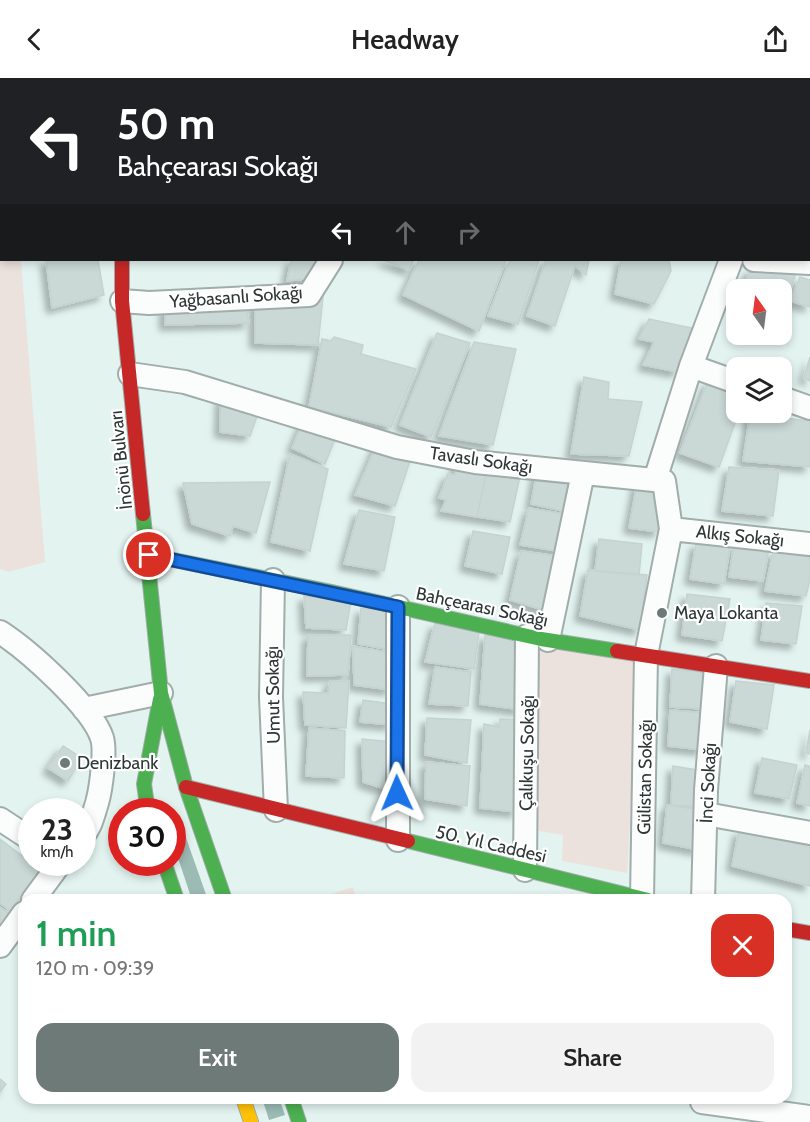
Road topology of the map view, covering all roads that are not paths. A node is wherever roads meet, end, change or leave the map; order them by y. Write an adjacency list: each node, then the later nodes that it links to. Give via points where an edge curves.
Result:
1 (122, 261): 6 (street, İnönü Bulvarı)
2 (330, 261): 6 (street, Yağbasanlı Sokağı, via 309,295)
3 (731, 261): 7 (street)
4 (773, 261): 5 (street)
5 (810, 263)
6 (122, 301): 8 (street, İnönü Bulvarı)
7 (691, 366): 9 (street); 13 (street)
8 (130, 374): 12 (street, Tavaslı Sokağı, via 185,382 397,447 475,462); 16 (street, İnönü Bulvarı)
9 (726, 378)
10 (792, 402): 11 (street)
11 (810, 408)
12 (583, 473): 13 (street, Tavaslı Sokağı); 20 (street, Çalıkuşu Sokağı)
13 (655, 480): 14 (street, via 664,481)
14 (671, 529): 15 (street, Alkış Sokağı); 21 (street)
15 (810, 544)
16 (149, 555): 17 (street, Bahçearası Sokağı); 24 (street, İnönü Bulvarı)
17 (273, 580): 18 (street, Bahçearası Sokağı); 29 (street, Umut Sokağı)
18 (398, 607): 20 (street, Bahçearası Sokağı); 34 (street)
19 (0, 632): 25 (street, via 18,643)
20 (538, 638): 21 (street, Bahçearası Sokağı); 35 (street, Çalıkuşu Sokağı)
21 (646, 655): 22 (street, Bahçearası Sokağı); 42 (street, Gülistan Sokağı)
22 (716, 666): 23 (street, Bahçearası Sokağı); 30 (street, İnci Sokağı)
23 (810, 681)
24 (162, 693): 25 (street); 26 (street, İnönü Bulvarı); 27 (street, İnönü Bulvarı, via 144,784)
25 (84, 709): 28 (street, via 103,739)
26 (186, 787): 29 (street, 50. Yıl Caddesi); 40 (street, İnönü Bulvarı)
27 (146, 798)
28 (96, 804)
29 (276, 810): 34 (street, 50. Yıl Caddesi)
30 (706, 814): 33 (street); 43 (street, İnci Sokağı)
31 (0, 819): 32 (street)
32 (18, 831)
33 (810, 833)
34 (398, 840): 35 (street, 50. Yıl Caddesi)
35 (525, 870): 41 (street, 50. Yıl Caddesi)
36 (51, 876): 38 (street)
37 (169, 876): 39 (street)
38 (37, 894)
39 (175, 894)
40 (223, 894)
41 (624, 894)
42 (645, 894)
43 (704, 894)
44 (18, 921): 47 (street)
45 (792, 930): 46 (street)
46 (810, 933)
47 (0, 946)
48 (245, 1104): 52 (street)
49 (293, 1104): 53 (street)
50 (702, 1107): 51 (street)
51 (810, 1117)
52 (251, 1122)
53 (299, 1122)

